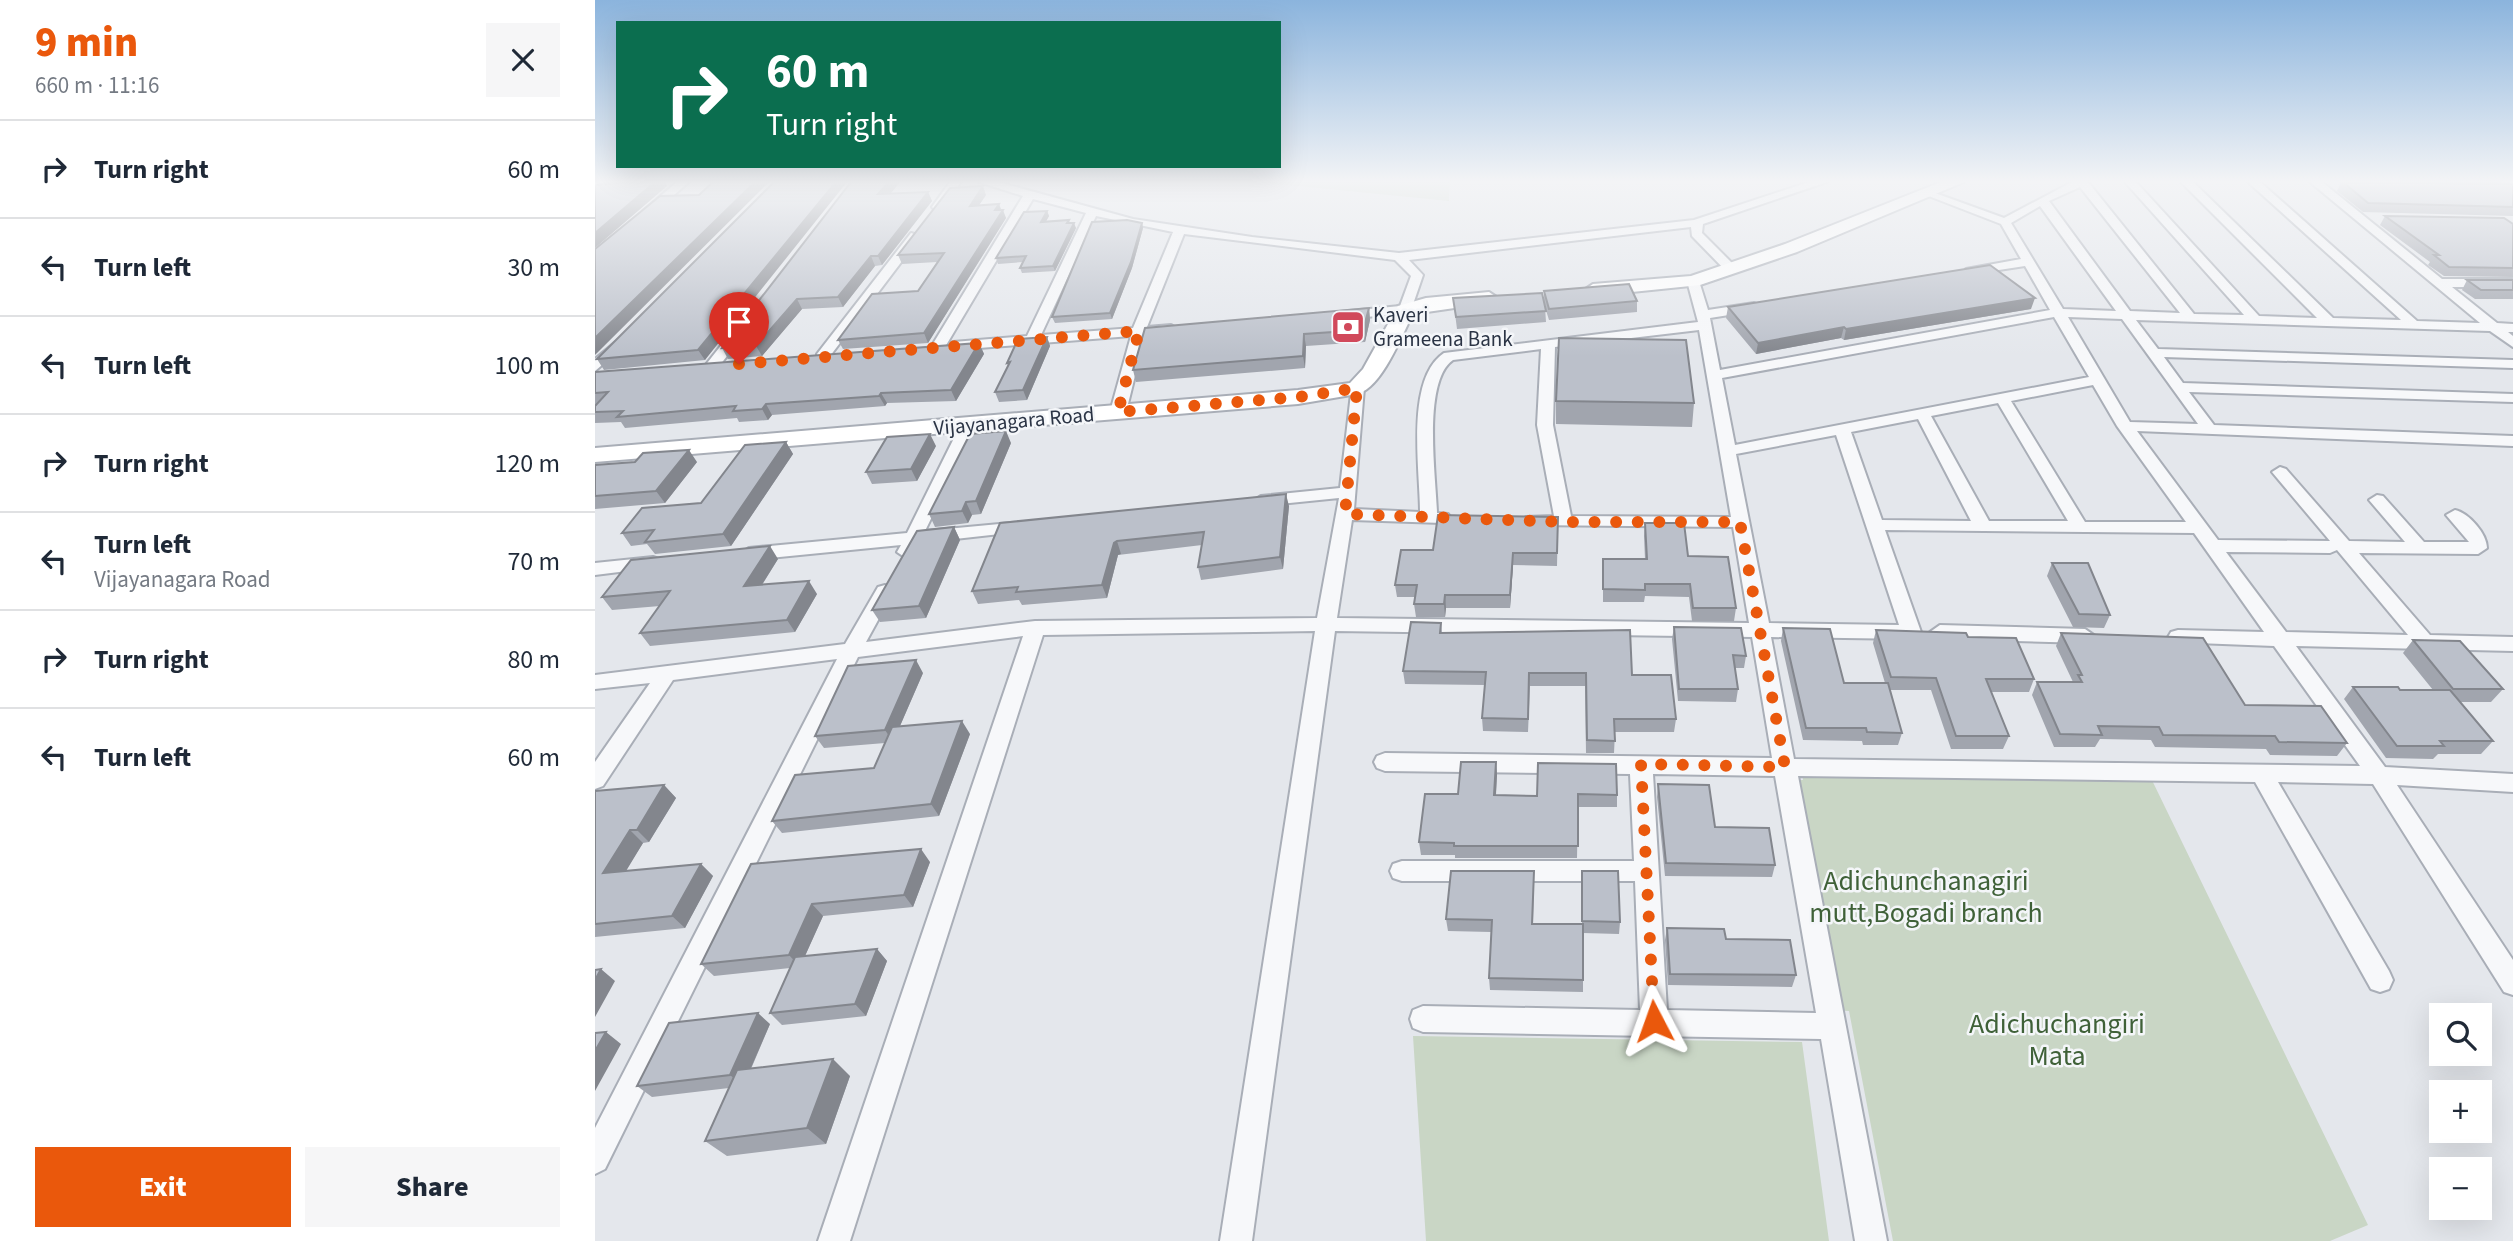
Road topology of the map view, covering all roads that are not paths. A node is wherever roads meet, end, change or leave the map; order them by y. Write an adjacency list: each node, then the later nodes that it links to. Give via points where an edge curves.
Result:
1 (912, 240): 45 (street, via 815,358)
2 (1001, 240): 41 (street, via 932,348)
3 (1078, 240): 41 (street)
4 (1176, 240): 39 (street)
5 (1251, 240): 16 (street)
6 (1549, 240): 16 (street)
7 (1702, 240): 18 (street)
8 (1810, 240): 18 (street)
9 (2014, 240): 17 (street)
10 (2072, 240): 28 (street)
11 (2128, 240): 30 (street)
12 (2183, 240): 31 (street)
13 (2245, 240): 33 (street)
14 (2318, 240): 35 (street)
15 (2383, 240): 21 (street)
16 (1399, 257): 26 (street, via 1417,275)
17 (2027, 262): 19 (street); 27 (street)
18 (1731, 269): 20 (street)
19 (1960, 273)
20 (1693, 281): 23 (street); 32 (street)
21 (2437, 283): 22 (street); 37 (street)
22 (2513, 283)
23 (1571, 291)
24 (1504, 297): 26 (street)
25 (1767, 304): 32 (street)
26 (1405, 310): 29 (street); 52 (street, via 1372,372)
27 (2055, 313): 28 (street); 49 (street); 50 (street)
28 (2127, 315): 30 (street); 44 (street)
29 (1325, 316)
30 (2190, 317): 31 (street)
31 (2255, 319): 33 (street)
32 (1704, 320): 43 (street); 49 (street)
33 (2328, 321): 35 (street)
34 (746, 323): 46 (street, via 705,367)
35 (2413, 324): 37 (street)
36 (1192, 327): 39 (street)
37 (2495, 328): 38 (street); 42 (street)
38 (2513, 328)
39 (1139, 331): 41 (street); 55 (street)
40 (624, 338): 48 (street)
41 (1032, 340)
42 (2513, 342)
43 (1548, 344): 69 (street, via 1449,356 1436,366 1427,419); 72 (street, via 1545,425)
44 (2155, 353): 47 (street); 51 (street)
45 (848, 355)
46 (739, 364)
47 (2513, 364)
48 (595, 367)
49 (1714, 375): 62 (street)
50 (2095, 380): 53 (street); 58 (street)
51 (2179, 387): 54 (street); 60 (street)
52 (1357, 388): 55 (street, Vijayanagara Road); 66 (street)
53 (2002, 398): 56 (street); 77 (street)
54 (2513, 398)
55 (1118, 412): 57 (street, Vijayanagara Road)
56 (1922, 413): 59 (street); 76 (street)
57 (969, 425): 63 (street, Vijayanagara Road); 79 (street)
58 (2125, 426): 60 (street); 78 (street)
59 (1842, 428): 62 (street); 74 (street)
60 (2209, 429): 61 (street)
61 (2513, 441)
62 (1728, 451): 73 (street)
63 (595, 455)
64 (2280, 472): 81 (street)
65 (2377, 500): 82 (street)
66 (1346, 503): 67 (street); 69 (street); 86 (street)
67 (1240, 504)
68 (2455, 515): 82 (street, via 2478,539 2479,548)
69 (1429, 518): 70 (street)
70 (1463, 519)
71 (1512, 520): 72 (street)
72 (1564, 522): 73 (street)
73 (1740, 522): 88 (street)
74 (1875, 525): 76 (street); 89 (street)
75 (1036, 526): 79 (street)
76 (1983, 526): 77 (street)
77 (2080, 527): 78 (street)
78 (2198, 528): 80 (street)
79 (913, 538): 83 (street); 95 (street)
80 (2211, 546): 81 (street); 92 (street)
81 (2338, 547): 82 (street); 93 (street)
82 (2420, 548)
83 (734, 556)
84 (664, 562): 85 (street)
85 (595, 569)
86 (1326, 624): 87 (street); 88 (street); 114 (street)
87 (1035, 628): 95 (street); 113 (street)
88 (1762, 631): 89 (street); 100 (street)
89 (1911, 632): 90 (street)
90 (2102, 636)
91 (2156, 637): 92 (street)
92 (2278, 640): 93 (street); 102 (street)
93 (2425, 642): 94 (street)
94 (2513, 643)
95 (851, 651): 96 (street); 112 (street)
96 (666, 675): 97 (street); 103 (street)
97 (595, 682)
98 (1385, 762): 99 (street)
99 (1641, 764): 100 (street); 106 (street)
100 (1785, 767): 101 (street); 111 (street)
101 (2261, 773): 102 (street); 107 (street)
102 (2379, 775): 104 (street); 108 (street)
103 (595, 780)
104 (2513, 783)
105 (1402, 871): 106 (street)
106 (1644, 871): 110 (street)
107 (2380, 980)
108 (2513, 983)
109 (1423, 1019): 110 (street)
110 (1654, 1021): 111 (street)
111 (1832, 1026): 115 (street)
112 (595, 1158)
113 (834, 1241)
114 (1236, 1241)
115 (1871, 1241)

